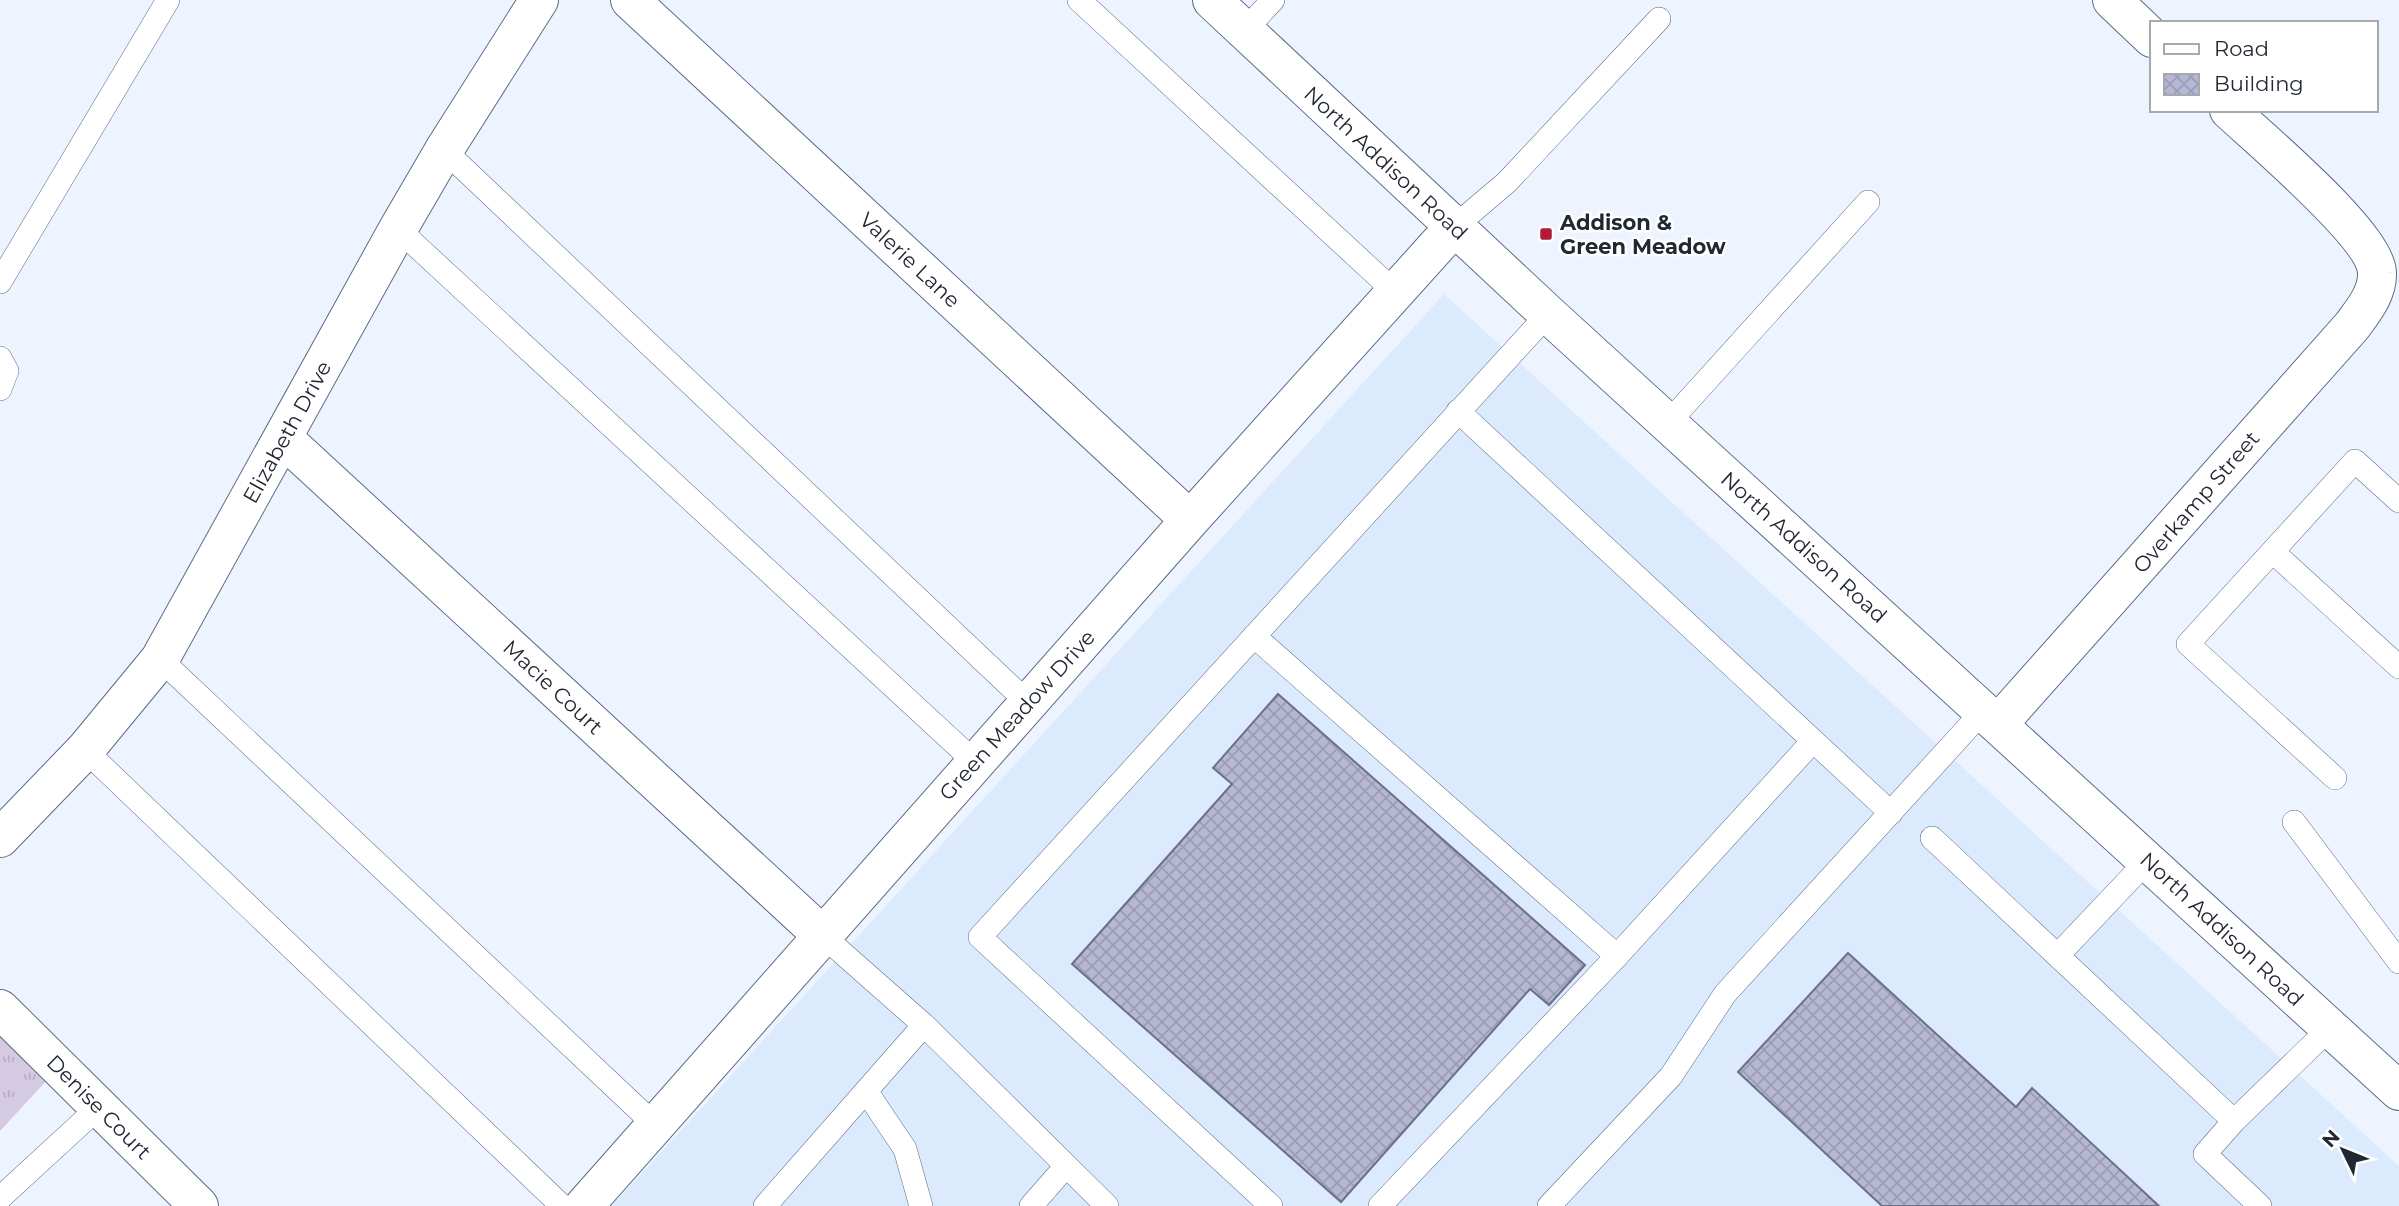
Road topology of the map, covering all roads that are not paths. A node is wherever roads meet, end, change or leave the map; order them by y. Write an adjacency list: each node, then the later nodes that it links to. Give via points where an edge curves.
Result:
1 (168, 0): 16 (lane)
2 (539, 0): 12 (street, Elizabeth Drive)
3 (630, 0): 25 (street, Valerie Lane)
4 (1079, 0): 17 (lane)
5 (1212, 0): 9 (street, North Addison Road)
6 (1273, 0): 9 (lane)
7 (2112, 0): 10 (street)
8 (1659, 19): 14 (lane, via 1507,182)
9 (1244, 31): 14 (street, North Addison Road)
10 (2150, 36)
11 (2231, 112): 31 (street, Overkamp Street, via 2350,223 2371,253 2378,273 2371,299 2353,326)
12 (444, 150): 15 (street, Elizabeth Drive); 30 (lane)
13 (1868, 202): 22 (lane)
14 (1454, 227): 17 (street, Green Meadow Drive); 18 (street, North Addison Road)
15 (398, 229): 23 (street, Elizabeth Drive); 34 (lane)
16 (0, 282)
17 (1394, 291): 25 (street, Green Meadow Drive)
18 (1548, 314): 21 (lane); 22 (street, North Addison Road)
19 (0, 358): 20 (lane, via 7,371)
20 (0, 389)
21 (1458, 411): 27 (lane); 32 (lane)
22 (1668, 423): 31 (street, North Addison Road)
23 (284, 439): 28 (street, Elizabeth Drive); 41 (street, Macie Court)
24 (2399, 501): 26 (lane, via 2355,461)
25 (1190, 520): 30 (street, Green Meadow Drive)
26 (2273, 552): 29 (lane); 35 (lane, via 2188,644)
27 (1254, 636): 43 (lane); 62 (lane, via 979,937)
28 (160, 659): 33 (street, Elizabeth Drive); 52 (lane)
29 (2399, 667)
30 (1028, 703): 34 (street, Green Meadow Drive)
31 (1992, 717): 36 (lane); 40 (street, North Addison Road)
32 (1813, 741): 36 (lane); 43 (lane)
33 (85, 750): 38 (street, Elizabeth Drive); 57 (lane)
34 (975, 763): 41 (street, Green Meadow Drive)
35 (2335, 778)
36 (1891, 813): 64 (lane, via 1725,994 1671,1076)
37 (2294, 822): 44 (lane)
38 (0, 838)
39 (1932, 838): 42 (lane)
40 (2148, 860): 42 (lane); 47 (street, North Addison Road)
41 (822, 935): 46 (lane); 52 (street, Green Meadow Drive)
42 (2058, 955): 51 (lane)
43 (1617, 956): 63 (lane)
44 (2399, 962)
45 (0, 1009): 50 (street, Denise Court)
46 (924, 1025): 48 (lane); 53 (lane)
47 (2330, 1028): 49 (street, North Addison Road); 51 (lane)
48 (866, 1091): 55 (lane); 59 (lane, via 905,1149)
49 (2399, 1091)
50 (99, 1107): 54 (lane); 56 (street, Denise Court)
51 (2235, 1121): 65 (lane, via 2205,1154)
52 (654, 1125): 58 (street, Green Meadow Drive)
53 (1066, 1166): 60 (lane); 61 (lane)
54 (0, 1198)
55 (773, 1203)
56 (199, 1206)
57 (562, 1206)
58 (584, 1206)
59 (921, 1206)
60 (1031, 1206)
61 (1107, 1206)
62 (1271, 1206)
63 (1380, 1206)
64 (1549, 1206)
65 (2260, 1206)

